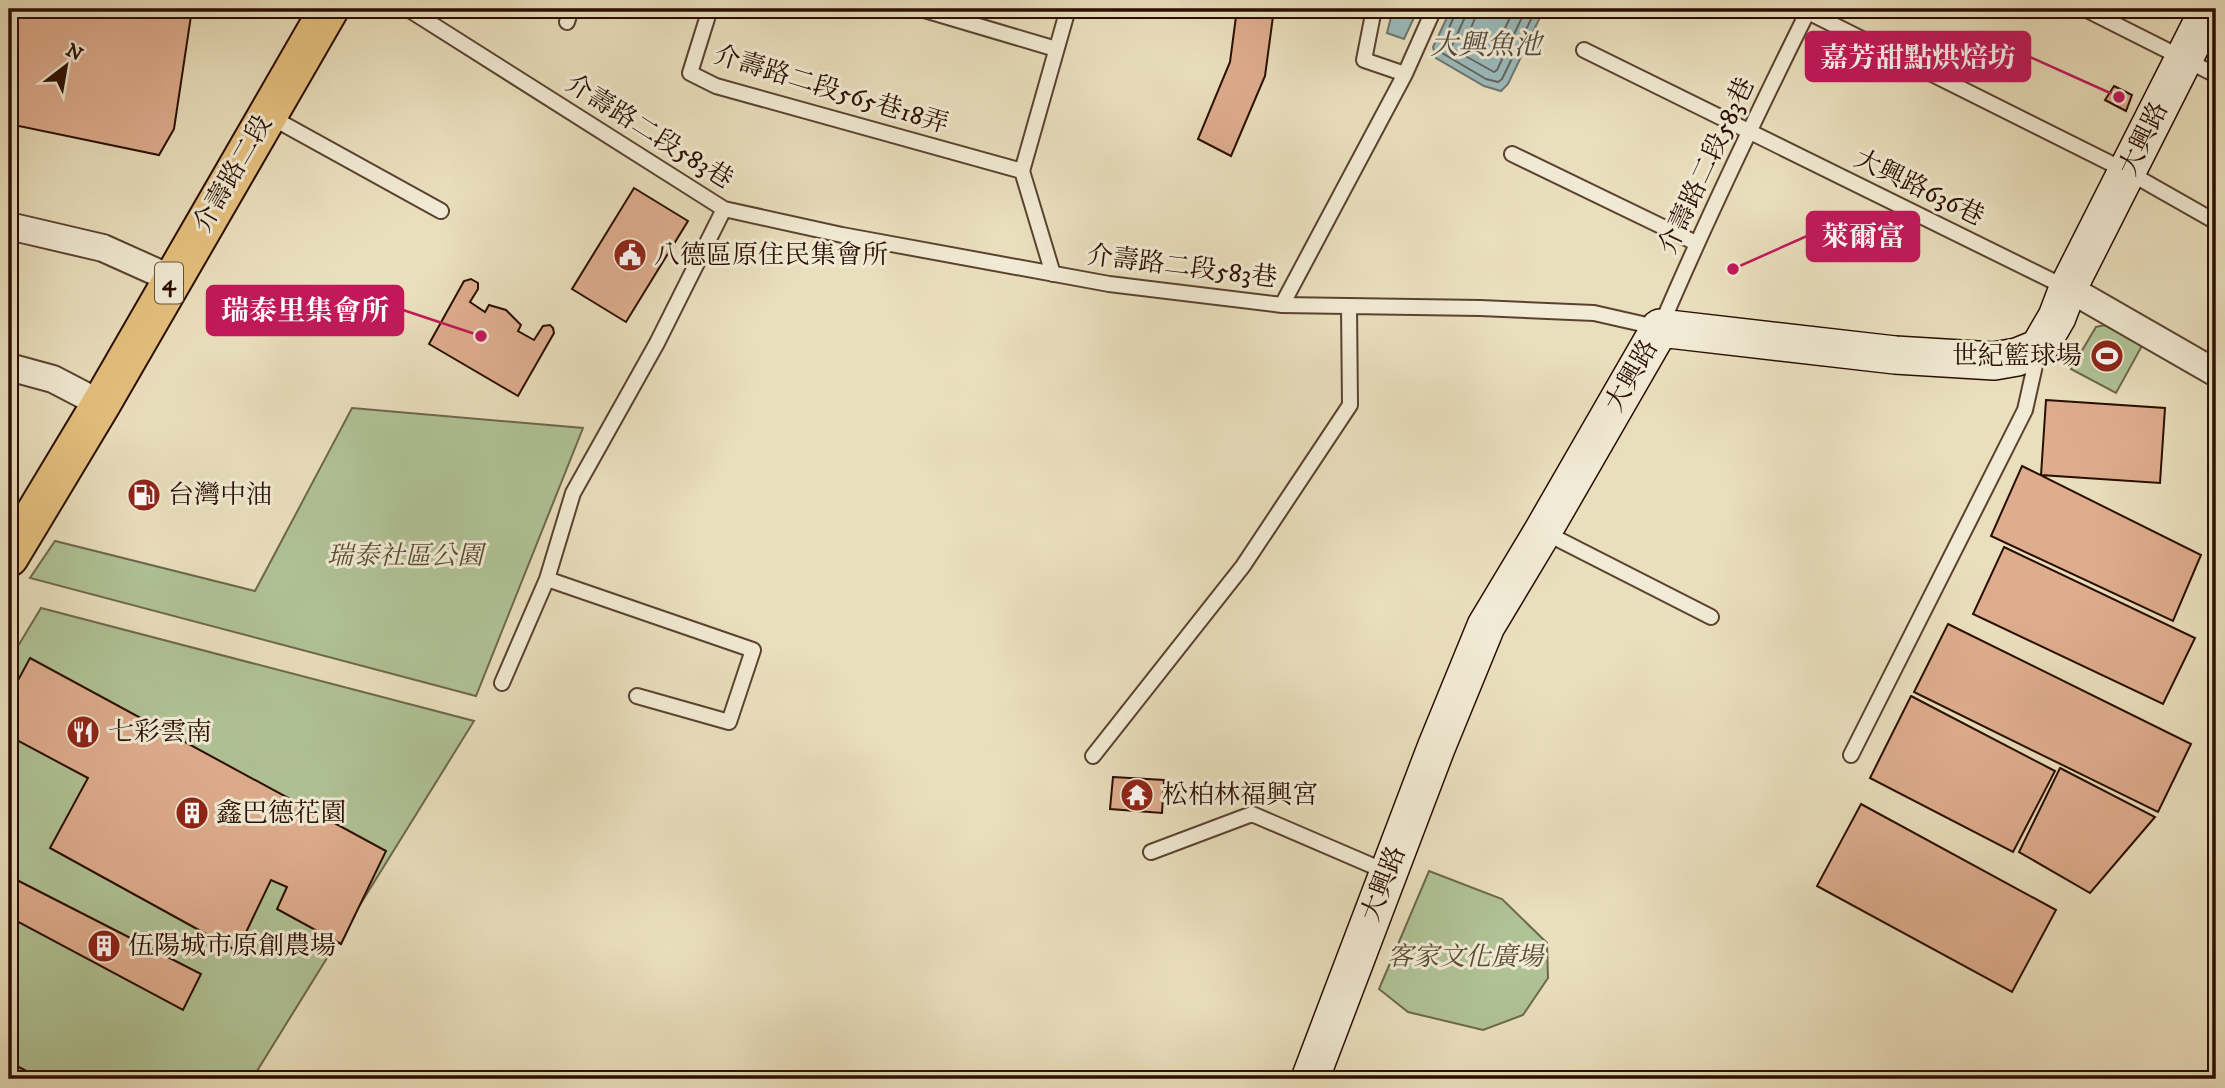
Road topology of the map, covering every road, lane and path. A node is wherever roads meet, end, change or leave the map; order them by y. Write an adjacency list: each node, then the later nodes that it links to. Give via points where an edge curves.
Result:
1 (330, 9): 16 (main road, 介壽路二段 / 4)
2 (408, 9): 21 (lane, 介壽路二段583巷)
3 (710, 9): 19 (lane, 介壽路二段565巷18弄, via 690,73 716,86)
4 (921, 9): 11 (lane)
5 (1068, 9): 11 (lane)
6 (1374, 9): 14 (lane, via 1364,60)
7 (1434, 9): 14 (lane)
8 (2085, 9): 13 (lane)
9 (2209, 9): 13 (street, 大興路)
10 (1806, 10): 17 (lane, 介壽路二段583巷); 20 (lane)
11 (1056, 49): 19 (lane)
12 (1584, 50): 17 (lane, 大興路636巷)
13 (2184, 59): 15 (lane); 20 (street, 大興路)
14 (1405, 74): 29 (lane)
15 (2216, 75)
16 (267, 116): 22 (lane); 27 (main road, 介壽路二段 / 4)
17 (1749, 131): 25 (lane, 介壽路二段583巷); 28 (lane, 大興路636巷)
18 (1512, 154): 25 (lane)
19 (1022, 172): 26 (lane)
20 (2128, 172): 23 (lane); 28 (street, 大興路)
21 (724, 209): 26 (lane, 介壽路二段583巷, via 842,236); 38 (lane, via 657,343 573,493)
22 (441, 211)
23 (2216, 222)
24 (9, 226): 27 (street, via 103,248)
25 (1696, 243): 31 (lane, 介壽路二段583巷)
26 (1053, 274): 29 (lane, 介壽路二段583巷)
27 (172, 279): 35 (main road, 介壽路二段 / 4)
28 (2068, 288): 32 (street, 大興路); 34 (street)
29 (1282, 305): 30 (lane, 介壽路二段583巷)
30 (1349, 306): 31 (lane, 介壽路二段583巷, via 1594,313); 43 (lane, via 1350,405 1242,566)
31 (1660, 328): 32 (street, 大興路, via 1895,355 1994,361); 36 (street, 大興路)
32 (2039, 348): 42 (lane, via 2025,411)
33 (9, 367): 35 (street, via 53,379)
34 (2216, 373)
35 (101, 404): 37 (main road, 介壽路二段 / 4)
36 (1543, 531): 39 (lane); 45 (street, 大興路, via 1486,626)
37 (13, 541)
38 (547, 579): 40 (lane); 41 (lane, via 753,650 729,722)
39 (1711, 617)
40 (502, 682)
41 (637, 696)
42 (1852, 755)
43 (1093, 756)
44 (1151, 852): 45 (lane, via 1252,814)
45 (1389, 873): 46 (street, 大興路)
46 (1310, 1079)

